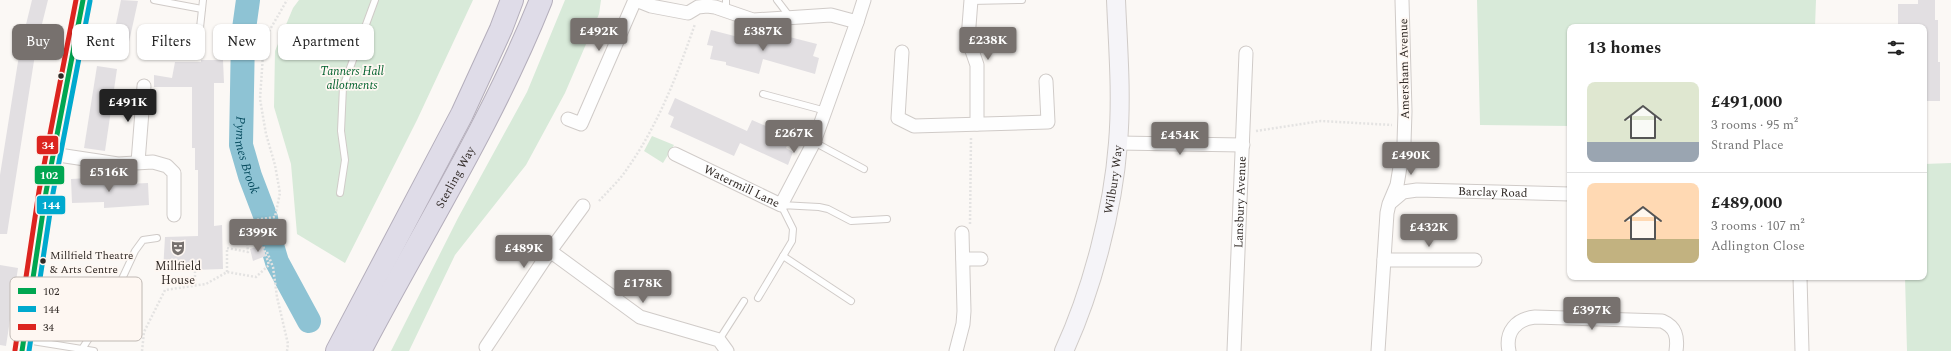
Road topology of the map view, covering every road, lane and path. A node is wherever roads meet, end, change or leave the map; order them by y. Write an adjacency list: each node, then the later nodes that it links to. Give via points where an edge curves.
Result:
1 (83, 0): 33 (street)
2 (154, 0): 17 (lane)
3 (203, 0): 17 (lane)
4 (287, 0): 48 (path, via 264,40 260,99 280,193 276,217 255,220)
5 (375, 0): 39 (lane, via 343,87 341,131 345,160)
6 (512, 0): 45 (highway, Sterling Way, via 462,114)
7 (541, 0): 58 (highway, Sterling Way, via 521,52 496,101)
8 (636, 0): 16 (street, via 651,6 688,13); 27 (street, via 581,124)
9 (777, 0): 18 (lane)
10 (864, 0): 19 (street, Watermill Lane)
11 (971, 0): 12 (lane); 28 (street, via 968,39 976,65)
12 (1022, 0)
13 (1116, 0): 32 (street, Wilbury Way, via 1120,88)
14 (1402, 0): 29 (street, Amersham Avenue)
15 (726, 5): 16 (street); 18 (street, via 753,20)
16 (698, 6): 41 (path, via 683,60 651,132 628,167)
17 (202, 10): 20 (lane)
18 (790, 17): 19 (street, via 831,15)
19 (857, 22): 26 (street, Watermill Lane)
20 (200, 24)
21 (902, 52): 28 (street, via 898,118 914,126)
22 (1246, 53): 30 (street, Lansbury Avenue)
23 (1046, 82): 28 (street, via 1048,122)
24 (144, 86): 36 (street)
25 (763, 94): 26 (lane)
26 (826, 111): 31 (street, Watermill Lane)
27 (568, 119)
28 (974, 124): 49 (path, via 970,236)
29 (1405, 126): 30 (path, via 1321,121); 35 (street, Amersham Avenue)
30 (1243, 139): 32 (street); 82 (street, Lansbury Avenue)
31 (814, 142): 37 (lane); 43 (street, Watermill Lane)
32 (1118, 143): 81 (street, Wilbury Way, via 1109,208 1092,275)
33 (52, 154): 36 (street, via 118,164); 60 (street)
34 (674, 154): 43 (street, Watermill Lane)
35 (1400, 161): 38 (street, via 1405,183); 42 (street, Amersham Avenue, via 1397,185)
36 (138, 162): 46 (street, via 153,162 167,166 174,173)
37 (864, 168)
38 (1416, 190): 40 (street, Barclay Road); 42 (street, Barclay Road, via 1403,192)
39 (340, 193)
40 (1567, 194)
41 (599, 201)
42 (1389, 204): 55 (street, Amersham Avenue)
43 (781, 205): 47 (lane, via 828,209 851,221); 52 (lane, via 793,229 792,241)
44 (583, 206): 51 (street)
45 (408, 214): 75 (highway); 76 (highway, Sterling Way)
46 (174, 215)
47 (887, 219)
48 (260, 236): 59 (path, via 247,241 248,252 227,248); 59 (path, via 269,265 256,277); 74 (path, via 273,267 288,344)
49 (962, 237): 53 (street)
50 (157, 238): 61 (lane, via 143,240)
51 (550, 251): 67 (street, via 640,317); 70 (street)
52 (783, 256): 64 (lane); 65 (lane)
53 (964, 259): 54 (street); 80 (street, via 963,324)
54 (981, 259)
55 (1384, 260): 56 (street); 83 (street, Amersham Avenue)
56 (1475, 260)
57 (195, 267): 63 (path)
58 (404, 267): 77 (highway, Sterling Way); 78 (highway)
59 (227, 272): 63 (path, via 206,284)
60 (33, 277)
61 (123, 277)
62 (1800, 280): 86 (street)
63 (195, 285): 73 (path, via 165,290 144,332)
64 (758, 298)
65 (851, 300)
66 (744, 301): 67 (lane)
67 (719, 340): 79 (street)
68 (87, 341): 71 (lane)
69 (23, 346): 71 (lane)
70 (486, 347)
71 (82, 349): 72 (lane)
72 (94, 351)
73 (142, 351)
74 (287, 351)
75 (324, 351)
76 (338, 351)
77 (360, 351)
78 (372, 351)
79 (727, 351)
80 (956, 351)
81 (1064, 351)
82 (1234, 351)
83 (1378, 351)
84 (1509, 351): 85 (street, via 1508,339 1515,324 1535,317 1662,320 1675,332)
85 (1676, 351)
86 (1802, 351)

